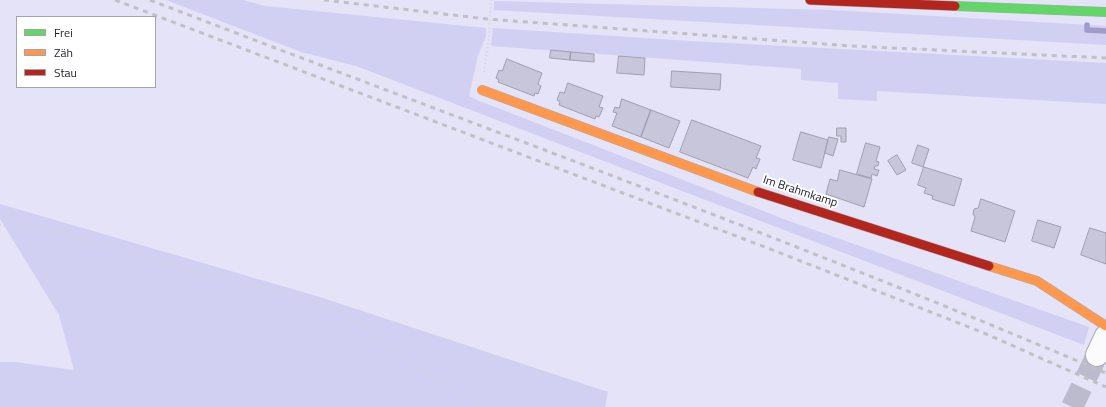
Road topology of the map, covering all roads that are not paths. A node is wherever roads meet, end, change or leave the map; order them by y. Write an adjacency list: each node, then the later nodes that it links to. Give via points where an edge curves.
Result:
1 (810, 0): 2 (street)
2 (1106, 12)
3 (482, 90): 4 (street, Im Brahmkamp, via 767,195 1037,282)
4 (1106, 326)

